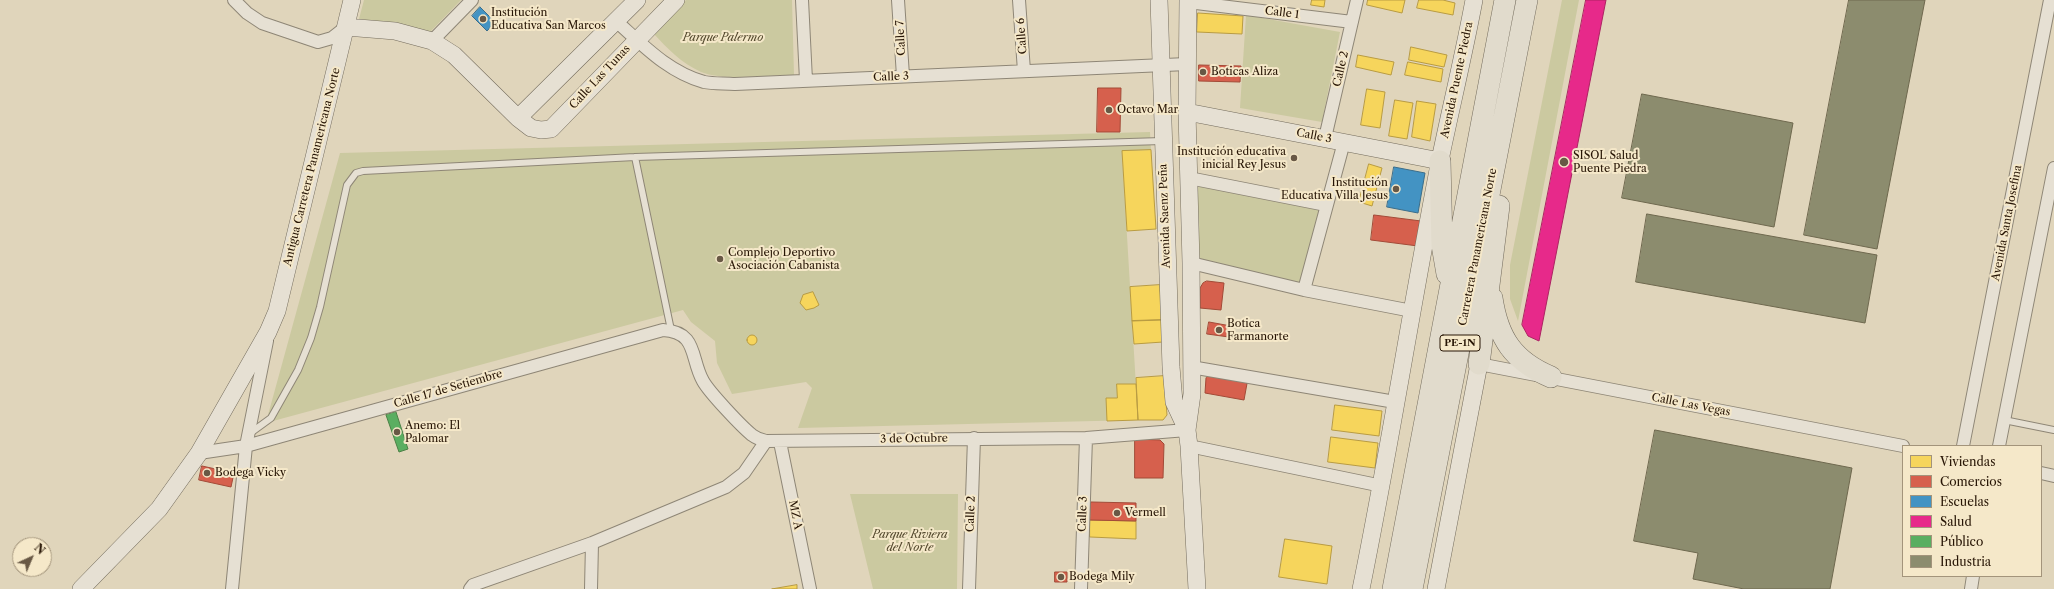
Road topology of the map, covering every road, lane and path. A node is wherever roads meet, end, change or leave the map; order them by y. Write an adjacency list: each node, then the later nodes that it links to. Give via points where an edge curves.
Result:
1 (234, 0): 18 (street, via 262,23 318,42 332,38)
2 (352, 0): 18 (main road, Antigua Carretera Panamericana Norte)
3 (472, 0): 20 (street)
4 (637, 0): 16 (main road)
5 (676, 0): 19 (main road, Calle Las Tunas)
6 (802, 0): 25 (street)
7 (898, 0): 24 (street, Calle 7)
8 (1020, 0): 23 (street, Calle 6)
9 (1158, 0): 22 (main road, Avenida Saenz Peña)
10 (1357, 0): 17 (street, Calle 2)
11 (1474, 0): 33 (main road, Avenida Puente Piedra)
12 (1505, 0): 40 (highway, Carretera Panamericana Norte / PE-1N)
13 (1527, 0): 26 (highway, Carretera Panamericana Norte / PE-1N)
14 (2050, 0): 56 (street, Avenida Santa Josefina)
15 (1188, 1): 17 (street, Calle 1); 21 (main road, Avenida Saenz Peña)
16 (616, 21): 19 (street, Calle 3); 28 (main road)
17 (1352, 22): 29 (street, Calle 2)
18 (346, 27): 20 (main road, Calle Las Tunas, via 395,32); 43 (main road, Antigua Carretera Panamericana Norte, via 277,311)
19 (636, 39): 25 (street, Calle 3, via 681,74 706,82 735,84); 28 (main road, Calle Las Tunas, via 551,129 531,128)
20 (432, 41): 28 (main road, Calle Las Tunas, via 454,55)
21 (1187, 64): 22 (street, Calle 3); 27 (main road, Avenida Saenz Peña)
22 (1160, 65): 23 (street, Calle 3); 30 (main road, Avenida Saenz Peña)
23 (1024, 71): 24 (street, Calle 3)
24 (903, 76): 25 (street, Calle 3)
25 (806, 80)
26 (1507, 98): 38 (highway, via 1502,178); 76 (highway, Carretera Panamericana Norte / PE-1N)
27 (1187, 112): 29 (main road, Calle 3); 35 (main road, Avenida Saenz Peña)
28 (518, 118)
29 (1325, 138): 31 (main road, Calle 3)
30 (1162, 140): 32 (lane); 53 (main road, Avenida Saenz Peña, via 1174,402)
31 (1344, 142): 33 (main road, Calle 3); 36 (street)
32 (635, 157): 42 (lane); 50 (lane, via 356,173 347,185 320,307 303,358 271,418)
33 (1440, 160): 40 (highway, via 1442,245); 41 (main road, Avenida Puente Piedra)
34 (2054, 168): 48 (street)
35 (1189, 178): 36 (street); 37 (main road, Avenida Saenz Peña)
36 (1326, 205): 39 (street)
37 (1191, 262): 39 (street); 45 (main road, Avenida Saenz Peña)
38 (1491, 278): 44 (highway); 46 (highway, via 1494,306 1505,339 1526,365)
39 (1304, 290): 41 (street)
40 (1449, 291): 75 (highway, Carretera Panamericana Norte / PE-1N)
41 (1412, 311): 47 (main road, Avenida Puente Piedra)
42 (671, 330): 54 (street, 3 de Octubre, via 680,334 691,346 703,381 752,435); 58 (street, Calle 17 de Setiembre, via 654,332)
43 (268, 332): 50 (street, Antigua Carretera Panamericana Norte); 60 (main road, Antigua Carretera Panamericana Norte)
44 (1479, 364): 46 (street, Calle Las Vegas); 77 (main road)
45 (1192, 367): 47 (street); 53 (main road, Avenida Saenz Peña)
46 (1551, 377): 59 (street, Calle Las Vegas)
47 (1395, 402): 63 (main road, Avenida Puente Piedra)
48 (2004, 420): 49 (lane); 57 (street)
49 (2054, 430)
50 (248, 434): 58 (street, Antigua Carretera Panamericana Norte)
51 (974, 438): 52 (street, 3 de Octubre); 55 (street, 3 de Octubre); 71 (street, Calle 2)
52 (1086, 438): 53 (street, 3 de Octubre); 72 (street, Calle 3)
53 (1188, 438): 63 (street, 3 de Octubre); 73 (main road, Avenida Saenz Peña)
54 (766, 441): 55 (street, 3 de Octubre); 64 (street, via 744,473 726,487)
55 (780, 442): 70 (street, MZ A)
56 (1963, 445)
57 (1999, 445)
58 (246, 446): 60 (street, Calle 17 de Setiembre); 67 (street, Antigua Carretera Panamericana Norte)
59 (1902, 446)
60 (199, 452): 66 (main road, Antigua Carretera Panamericana Norte, via 159,509)
61 (2042, 473): 62 (street)
62 (2054, 476)
63 (1382, 486): 74 (main road, Avenida Puente Piedra)
64 (592, 543): 68 (street, via 473,585); 69 (street)
65 (1973, 577): 78 (street)
66 (81, 589)
67 (232, 589)
68 (470, 589)
69 (591, 589)
70 (810, 589)
71 (969, 589)
72 (1081, 589)
73 (1198, 589)
74 (1361, 589)
75 (1393, 589)
76 (1412, 589)
77 (1436, 589)
78 (1971, 589)

